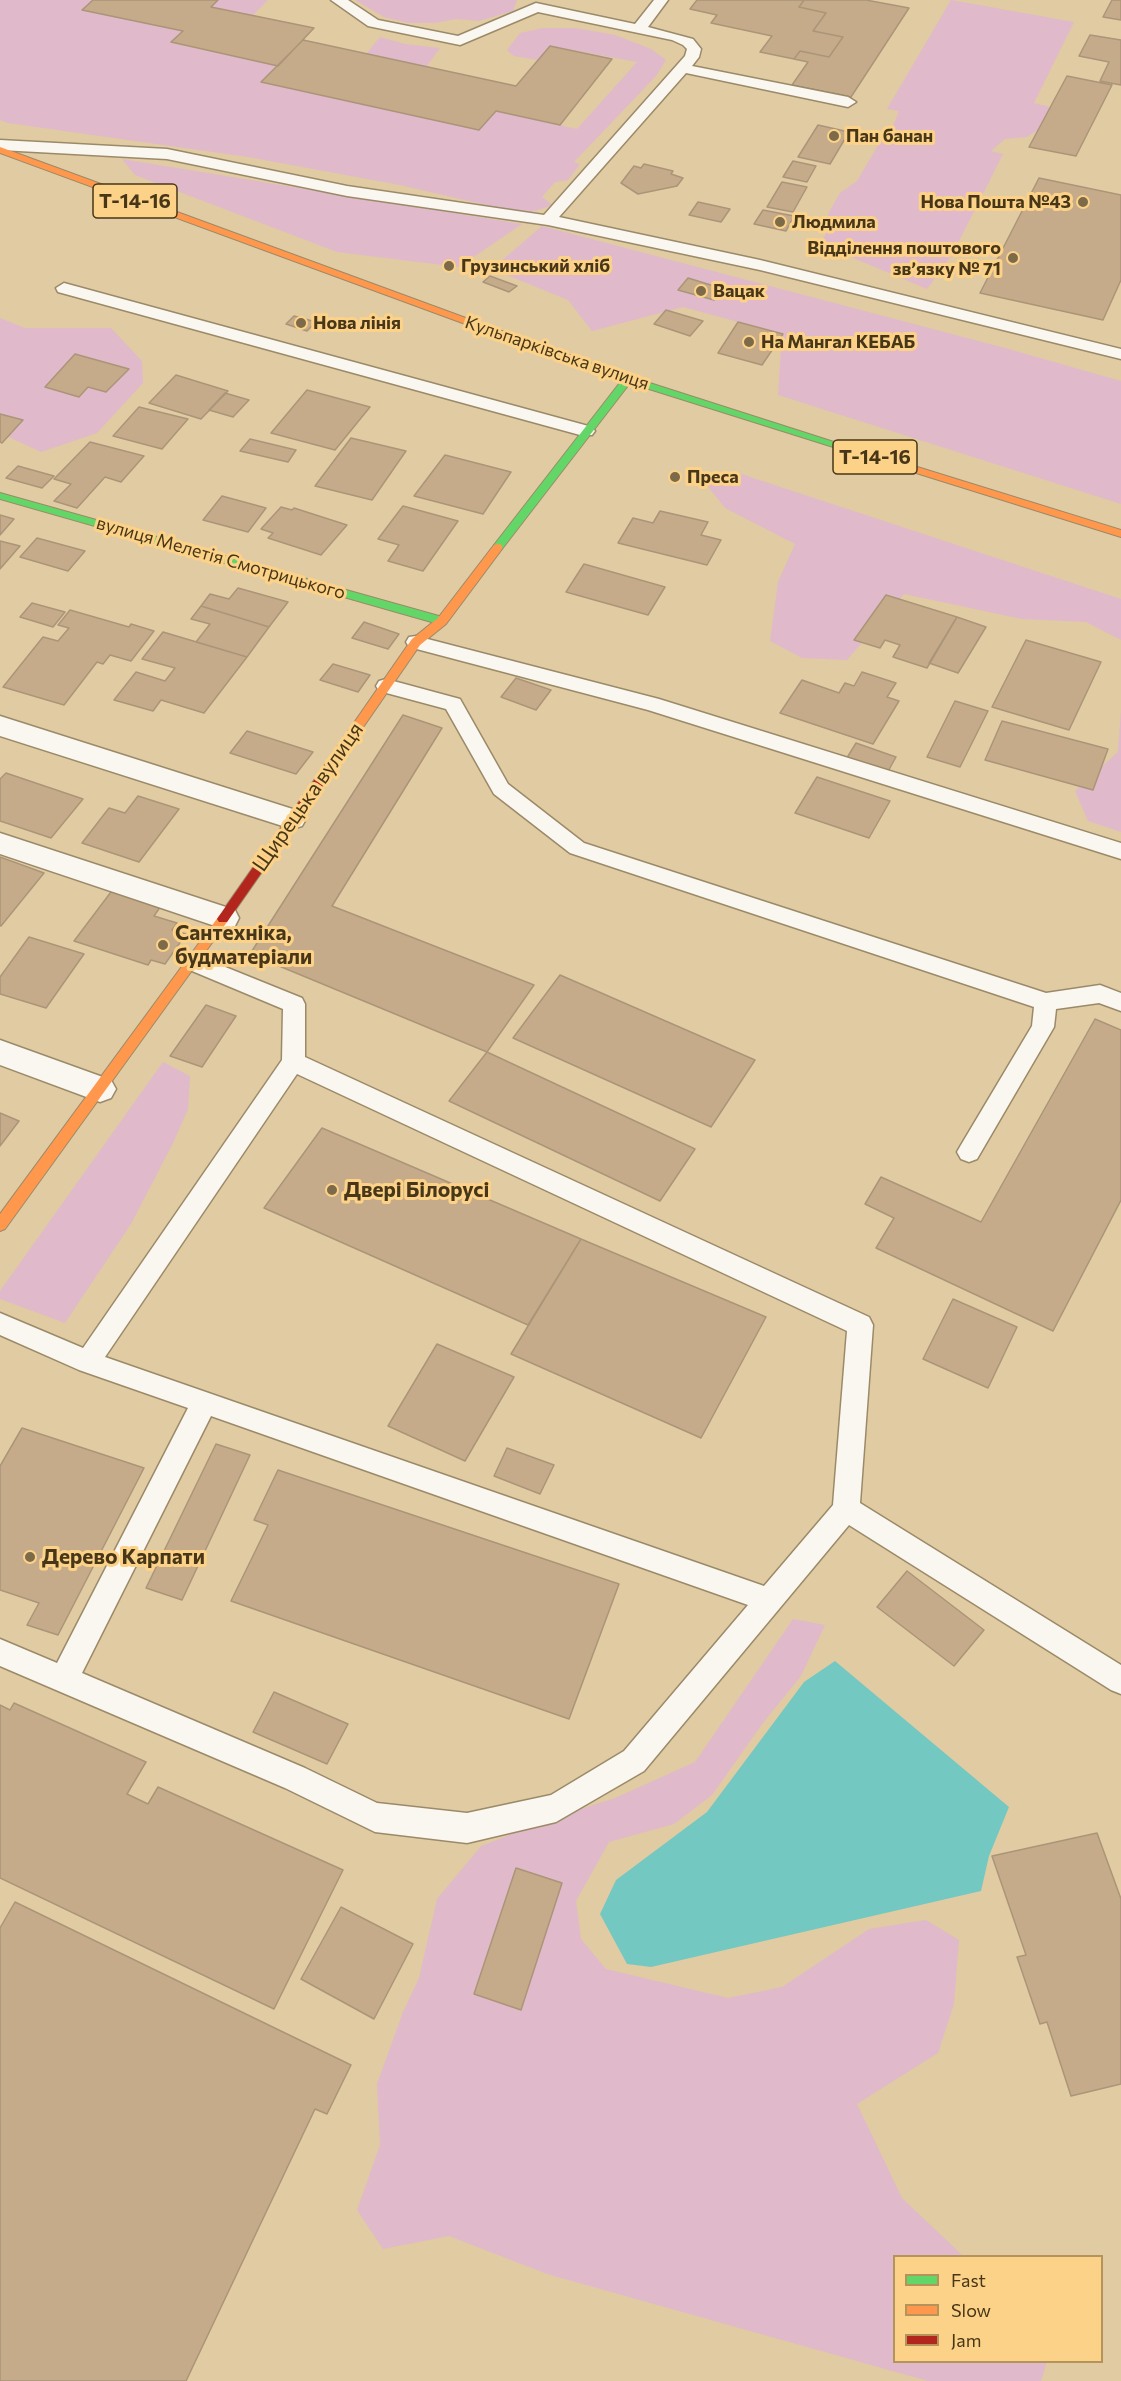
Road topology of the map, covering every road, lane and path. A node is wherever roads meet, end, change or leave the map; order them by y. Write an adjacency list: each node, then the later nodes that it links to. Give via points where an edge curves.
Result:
1 (338, 0): 3 (lane, via 373,23 460,40 536,8)
2 (661, 0): 3 (lane)
3 (639, 29): 4 (lane, via 688,42 694,49)
4 (682, 68): 5 (lane); 8 (lane)
5 (848, 102)
6 (0, 145): 8 (lane, via 167,154 347,191)
7 (0, 150): 11 (street, Кульпарківська вулиця / Т-14-16, via 270,252)
8 (548, 220): 10 (lane, via 760,265)
9 (64, 288): 12 (lane)
10 (1121, 354)
11 (628, 379): 12 (street, Щирецька вулиця); 14 (street, Кульпарківська вулиця / Т-14-16)
12 (586, 431): 15 (street, Щирецька вулиця)
13 (0, 496): 15 (street, вулиця Мелетія Смотрицького)
14 (1121, 534)
15 (442, 621): 16 (street, Щирецька вулиця)
16 (416, 642): 17 (street, Щирецька вулиця); 21 (lane, via 652,704)
17 (386, 686): 19 (street, Щирецька вулиця); 24 (lane, via 453,704 501,789 577,848)
18 (0, 726): 19 (street)
19 (292, 819): 22 (street, Щирецька вулиця)
20 (0, 843): 22 (street)
21 (1121, 851)
22 (224, 918): 23 (street, Щирецька вулиця)
23 (194, 962): 27 (lane, via 294,1004); 28 (street, Щирецька вулиця)
24 (1046, 1002): 25 (lane, via 1100,994); 29 (lane, via 1043,1027)
25 (1121, 1002)
26 (0, 1052): 28 (street)
27 (293, 1062): 32 (lane); 34 (lane, via 860,1325)
28 (100, 1089): 30 (street, Щирецька вулиця)
29 (969, 1152)
30 (0, 1225)
31 (0, 1324): 32 (lane)
32 (88, 1362): 33 (lane)
33 (204, 1403): 35 (lane); 37 (lane)
34 (846, 1509): 35 (lane); 38 (lane)
35 (769, 1600): 37 (lane, via 634,1761 556,1808 467,1828 375,1817 295,1778)
36 (0, 1652): 37 (lane)
37 (64, 1679)
38 (1121, 1681)

